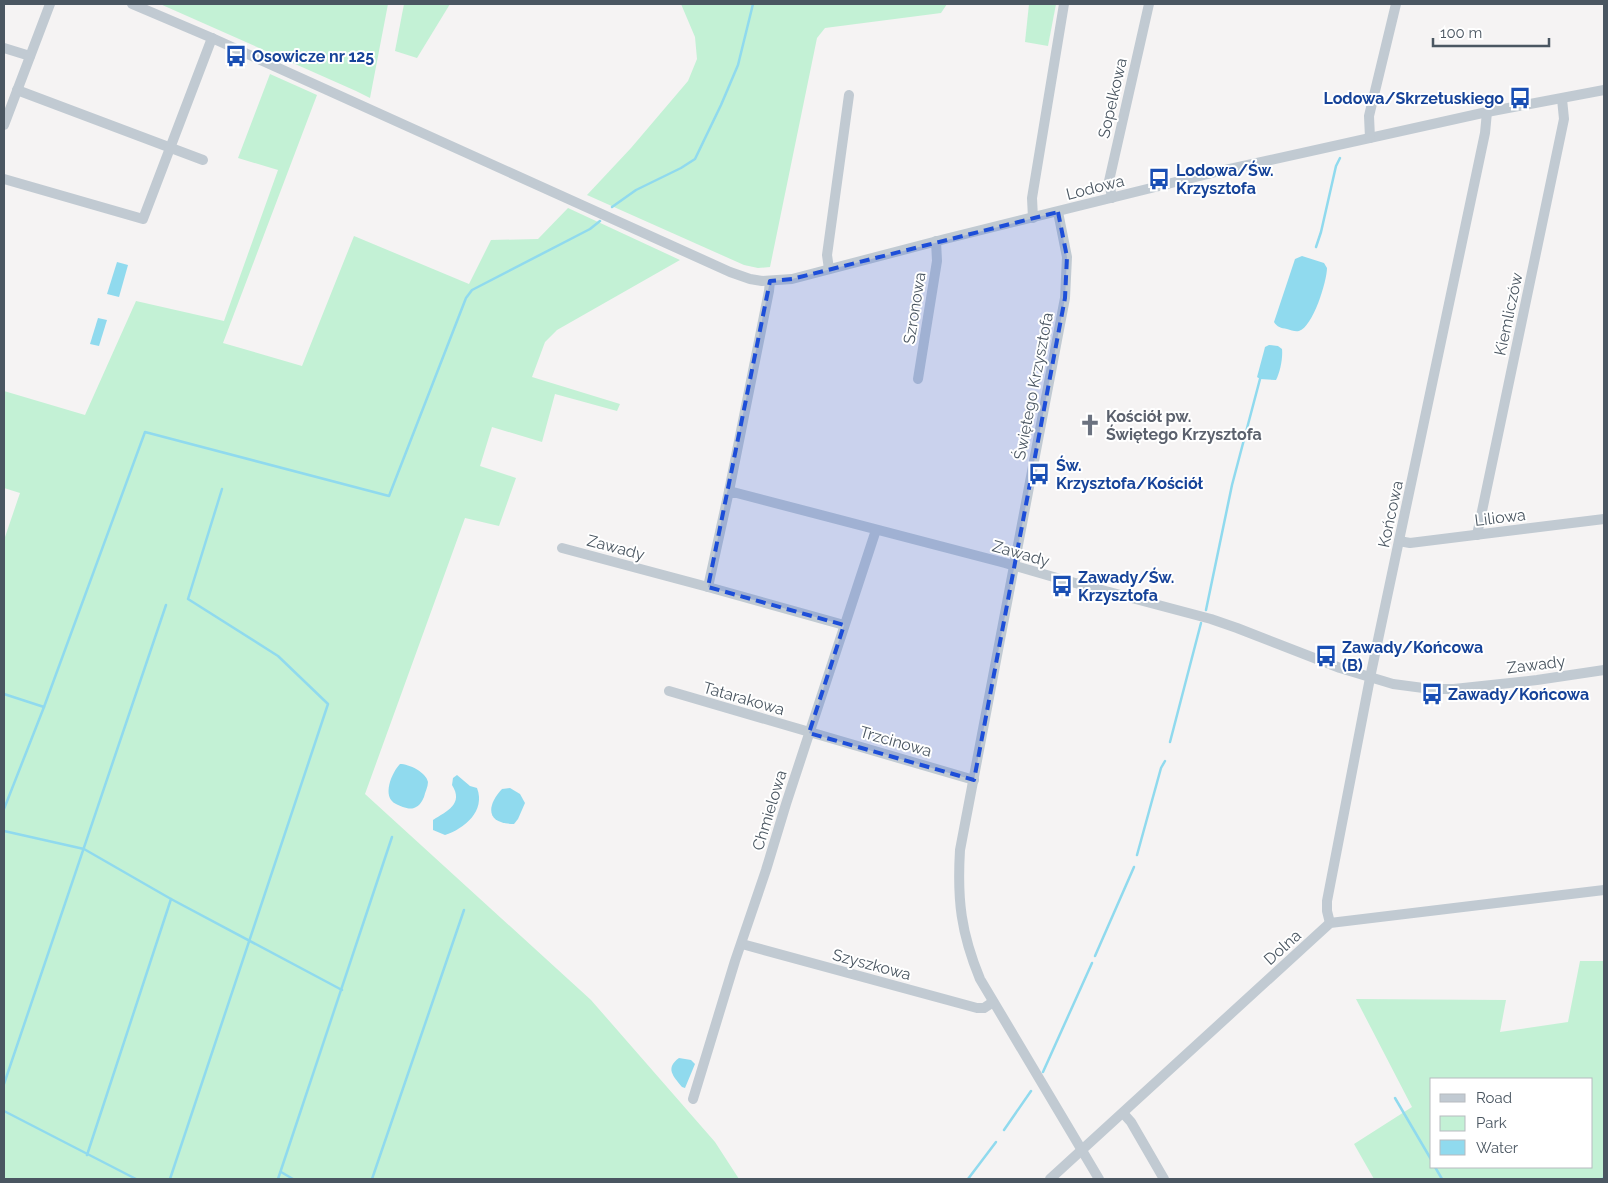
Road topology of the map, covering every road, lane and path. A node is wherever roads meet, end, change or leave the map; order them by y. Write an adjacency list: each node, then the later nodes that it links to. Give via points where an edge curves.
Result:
1 (50, 4): 8 (street)
2 (132, 4): 6 (street, Lodowa)
3 (1064, 4): 21 (street, via 1032,198)
4 (1149, 4): 19 (street, Sopelkowa, via 1108,181)
5 (1396, 4): 15 (street, via 1369,116)
6 (212, 38): 16 (street); 24 (street, Lodowa, via 730,272)
7 (4, 48): 8 (street)
8 (30, 56): 9 (street)
9 (17, 90): 14 (street); 16 (street)
10 (1604, 90): 12 (street, Lodowa)
11 (849, 95): 23 (street, via 827,255)
12 (1562, 99): 13 (street, Lodowa); 29 (street, Kiemliczów, via 1564,119)
13 (1487, 112): 15 (street, Lodowa); 30 (street, Końcowa)
14 (4, 125)
15 (1370, 138): 19 (street, Lodowa)
16 (170, 147): 17 (street); 18 (street, via 143,219)
17 (203, 160)
18 (4, 179)
19 (1112, 198): 20 (street, Lodowa)
20 (1058, 212): 21 (street, Lodowa); 32 (street, Świętego Krzysztofa, via 1066,257 1065,298)
21 (1033, 218): 22 (street, Lodowa)
22 (936, 241): 23 (street, Lodowa); 25 (street, Szronowa, via 937,260)
23 (829, 269): 24 (street, Lodowa)
24 (770, 281): 26 (street)
25 (918, 379)
26 (729, 491): 28 (street, Zawady); 33 (street)
27 (1604, 519): 29 (street, Liliowa)
28 (876, 530): 32 (street, Zawady); 34 (street, Chmielowa)
29 (1478, 535): 30 (street, Liliowa, via 1410,543)
30 (1399, 541): 36 (street, Końcowa)
31 (562, 548): 33 (street, Zawady)
32 (1014, 566): 36 (street, Zawady, via 1222,622); 39 (street, Świętego Krzysztofa)
33 (708, 587): 34 (street, Zawady)
34 (844, 625): 38 (street, Chmielowa)
35 (1604, 670): 36 (street, Zawady, via 1446,689 1413,688)
36 (1370, 678): 41 (street, Końcowa, via 1327,901)
37 (669, 691): 38 (street, Tatarakowa)
38 (809, 732): 39 (street, Trzcinowa); 42 (street, Chmielowa)
39 (974, 780): 43 (street, Świętego Krzysztofa, via 960,850 960,906 972,960)
40 (1604, 890): 41 (street)
41 (1330, 923): 45 (street, Dolna)
42 (742, 944): 43 (street, Szyszkowa, via 977,1008); 44 (street, Chmielowa)
43 (993, 1002): 46 (street, Świętego Krzysztofa)
44 (693, 1099)
45 (1124, 1113): 46 (street, Dolna); 49 (street)
46 (1082, 1150): 47 (street, Dolna); 48 (street, Świętego Krzysztofa)
47 (1050, 1179)
48 (1099, 1179)
49 (1164, 1179)

